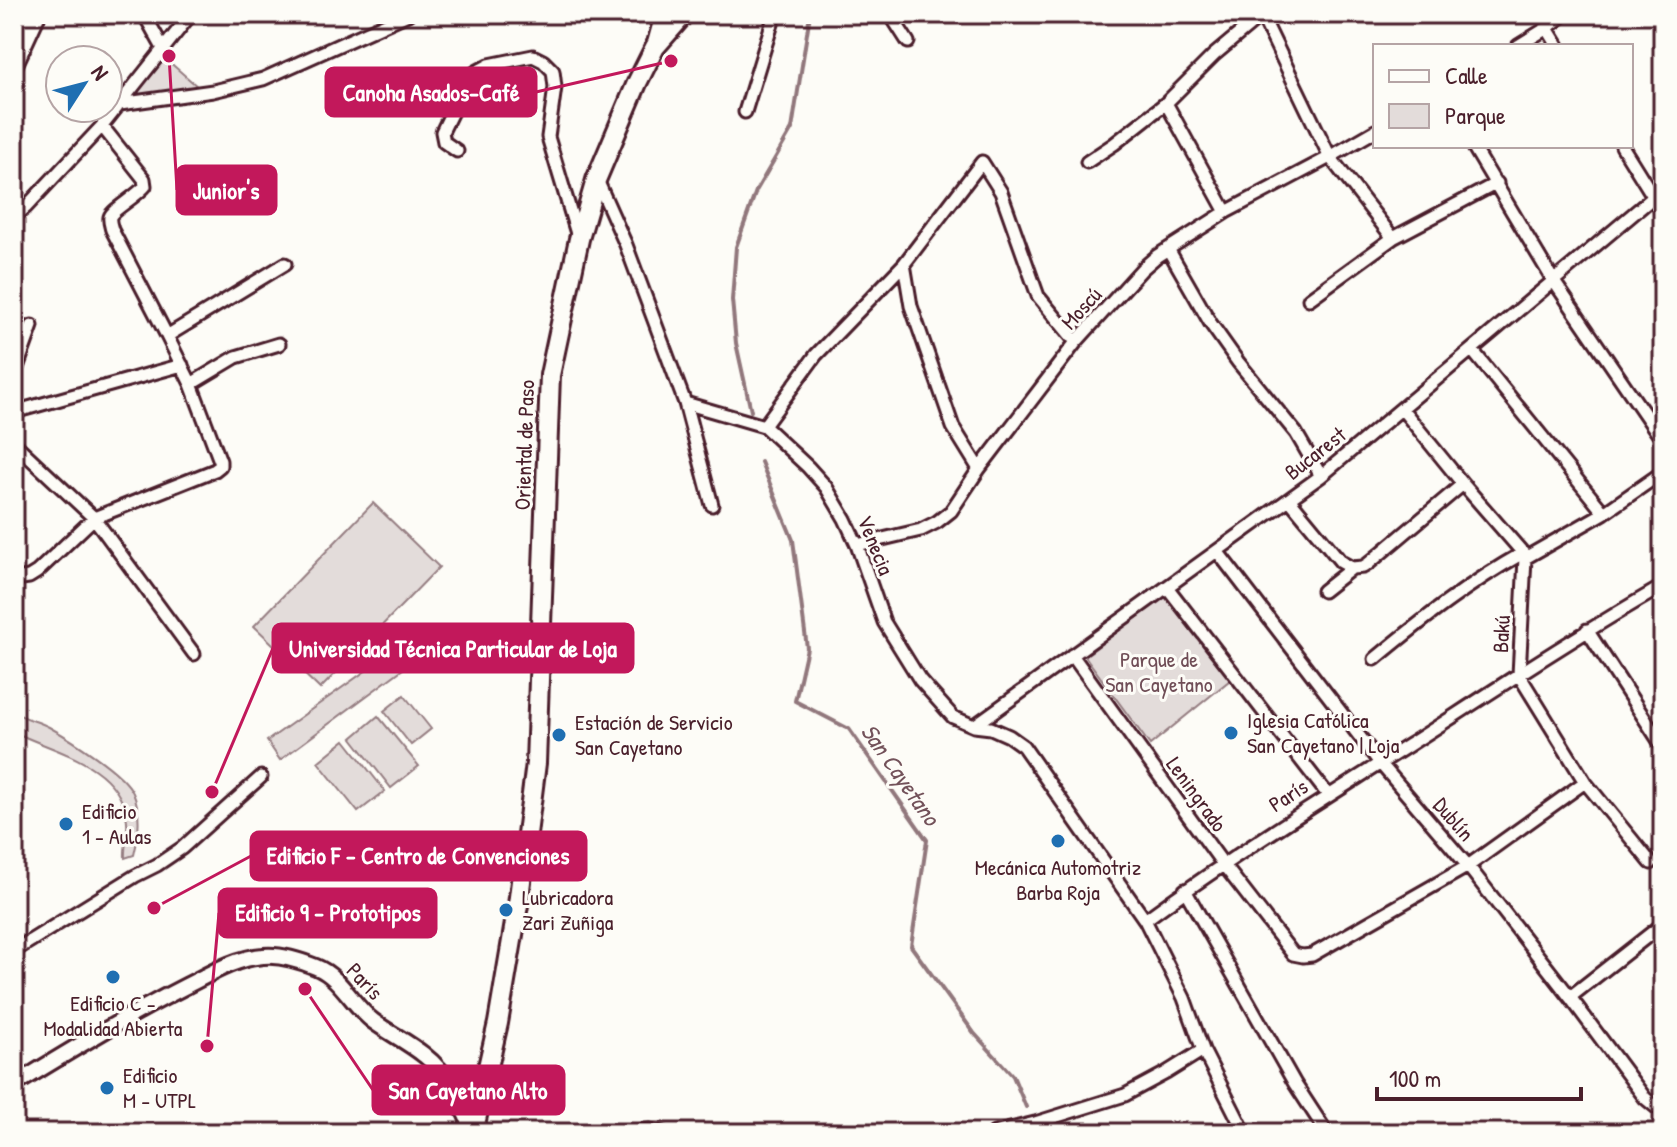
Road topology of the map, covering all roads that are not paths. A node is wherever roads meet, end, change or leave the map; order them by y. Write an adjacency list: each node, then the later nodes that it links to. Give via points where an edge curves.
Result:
1 (37, 14): 17 (main road)
2 (144, 14): 16 (street)
3 (191, 14): 16 (street)
4 (408, 14): 19 (street, via 263,79)
5 (662, 14): 15 (main road)
6 (684, 14): 15 (highway, Oriental de Paso)
7 (775, 14): 21 (street)
8 (890, 14): 12 (street)
9 (1262, 14): 20 (street); 27 (street)
10 (1565, 14): 11 (street)
11 (1547, 28): 13 (street); 14 (street)
12 (908, 42)
13 (1521, 44)
14 (1557, 44)
15 (655, 47): 29 (highway, Oriental de Paso)
16 (163, 48): 18 (street)
17 (14, 64)
18 (124, 99)
19 (124, 103)
20 (1166, 103): 28 (street); 32 (street)
21 (745, 112)
22 (102, 126): 34 (street); 43 (street, via 144,179 141,191 109,221)
23 (1373, 132): 27 (street, Moscú)
24 (1474, 148): 30 (street)
25 (1624, 148): 31 (street)
26 (457, 151): 36 (street, via 444,142 442,132 476,72 533,56 543,61 553,71 555,87 548,137)
27 (1330, 157): 32 (street, Moscú); 35 (street)
28 (1087, 162)
29 (596, 180): 36 (highway, Oriental de Paso); 50 (street)
30 (1497, 183): 35 (street); 40 (street)
31 (1658, 192): 33 (street); 40 (street, Bucarest)
32 (1226, 212): 37 (street, Moscú)
33 (1663, 212)
34 (14, 217)
35 (1393, 238): 41 (street)
36 (579, 239): 96 (highway, Oriental de Paso, via 550,375 536,763 498,1023)
37 (1168, 249): 44 (street, Moscú, via 1142,269); 59 (street, via 1211,324 1296,433)
38 (285, 264): 43 (street)
39 (904, 264): 44 (street, via 982,162 1001,192 1038,296); 54 (street, via 816,355); 57 (street, via 911,306 953,427)
40 (1553, 280): 46 (street, Bucarest); 53 (street)
41 (1309, 299)
42 (32, 326): 48 (street)
43 (167, 336): 47 (street)
44 (1076, 342): 57 (street, Moscú)
45 (279, 344): 49 (street, via 236,357)
46 (1472, 350): 51 (street, Bucarest); 63 (street)
47 (182, 365): 49 (street); 52 (street)
48 (14, 376)
49 (191, 384): 64 (street, via 220,466)
50 (685, 403): 54 (street, Venecia); 62 (street)
51 (1402, 409): 59 (street, Bucarest); 60 (street)
52 (14, 412)
53 (1659, 425): 55 (street)
54 (764, 426): 65 (street, Venecia, via 826,487)
55 (1663, 441)
56 (14, 443): 64 (street)
57 (979, 469): 65 (street, Moscú, via 951,511 937,522)
58 (1663, 472): 63 (street)
59 (1321, 476): 61 (street, Bucarest)
60 (1463, 484): 67 (street); 68 (street, via 1368,564)
61 (1289, 499): 66 (street, Bucarest); 68 (street, via 1341,562)
62 (712, 505)
63 (1604, 513): 67 (street)
64 (94, 518): 69 (street, via 37,572); 74 (street)
65 (857, 545): 78 (street, Venecia, via 884,622 920,680 953,717)
66 (1217, 551): 71 (street, Bucarest); 80 (street, Dublín)
67 (1524, 555): 76 (street, via 1490,571); 77 (street, Bakú)
68 (1352, 568): 72 (street)
69 (14, 579)
70 (1663, 586): 73 (street, París)
71 (1167, 587): 75 (street, Bucarest); 83 (street)
72 (1323, 591)
73 (1587, 630): 77 (street, París); 79 (street)
74 (194, 654)
75 (1072, 655): 78 (street, Bucarest); 85 (street, Leningrado)
76 (1375, 659)
77 (1519, 675): 80 (street, París); 82 (street, Bakú)
78 (974, 726): 88 (street, Venecia, via 991,728 1023,746)
79 (1663, 747)
80 (1380, 763): 83 (street, París); 86 (street, Dublín)
81 (261, 777): 90 (street, via 182,848)
82 (1585, 782): 84 (street, Bakú); 86 (street)
83 (1328, 795): 85 (street, París)
84 (1651, 863)
85 (1223, 864): 86 (street, Leningrado, via 1293,954 1303,956); 87 (street, París)
86 (1468, 866): 91 (street, Dublín)
87 (1185, 890): 88 (street, París); 101 (street)
88 (1145, 920): 92 (street)
89 (1663, 924): 91 (street)
90 (14, 951)
91 (1570, 997): 94 (street, Dublín, via 1645,1098)
92 (1203, 1050): 95 (street, via 1125,1095); 100 (street)
93 (14, 1085): 96 (street, París, via 213,972 277,955 326,971 371,1019 425,1055 458,1096)
94 (1663, 1108)
95 (1038, 1128): 99 (street)
96 (473, 1132)
97 (627, 1133): 98 (street)
98 (664, 1133)
99 (994, 1133)
100 (1245, 1133)
101 (1327, 1133)

